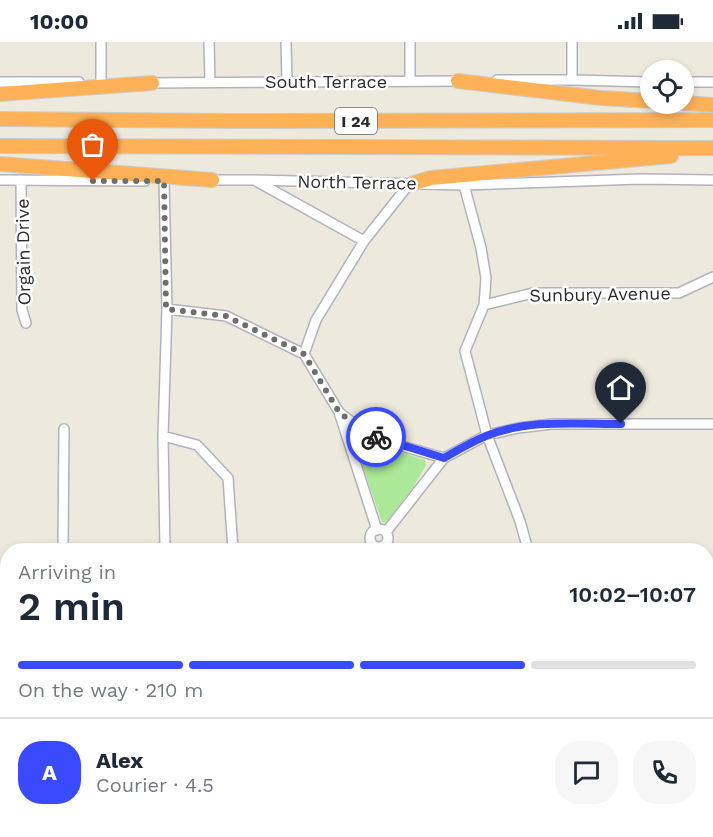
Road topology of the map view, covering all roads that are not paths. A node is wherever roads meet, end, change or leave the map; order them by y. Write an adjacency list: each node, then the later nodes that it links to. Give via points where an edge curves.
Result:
1 (101, 42): 11 (street)
2 (208, 42): 12 (street)
3 (286, 42): 7 (street)
4 (410, 42): 8 (street)
5 (572, 42): 6 (street)
6 (572, 80): 9 (street, South Terrace); 13 (street, South Terrace)
7 (287, 81): 8 (street, South Terrace); 12 (street, South Terrace)
8 (410, 81): 9 (street, South Terrace)
9 (458, 81): 18 (highway)
10 (0, 82): 11 (street, South Terrace)
11 (101, 82): 16 (street, South Terrace)
12 (210, 82): 16 (street, South Terrace)
13 (640, 82)
14 (694, 82): 15 (street)
15 (713, 82)
16 (152, 83): 17 (highway)
17 (0, 94)
18 (640, 100)
19 (694, 104): 20 (highway)
20 (713, 105)
21 (0, 119): 22 (highway, I 24)
22 (713, 120)
23 (0, 146): 24 (highway, I 24)
24 (713, 150): 32 (highway)
25 (0, 164): 28 (highway)
26 (0, 180): 27 (street, North Terrace)
27 (21, 180): 31 (street, North Terrace); 38 (street, Orgain Drive, via 22,310)
28 (212, 180): 29 (street, North Terrace); 31 (street, North Terrace)
29 (252, 180): 32 (street, North Terrace); 34 (street)
30 (713, 180): 33 (street, North Terrace)
31 (164, 181): 37 (street)
32 (412, 183): 33 (street, North Terrace); 34 (street)
33 (464, 185): 36 (street, via 482,248)
34 (364, 241): 39 (street, via 316,320)
35 (713, 277): 36 (street, Sunbury Avenue, via 679,293 533,293)
36 (484, 305): 43 (street, via 465,351)
37 (166, 309): 39 (street, via 226,316); 44 (street)
38 (26, 323)
39 (304, 354): 40 (street)
40 (339, 412): 45 (street, via 377,438); 46 (street)
41 (713, 424): 43 (street, via 552,424)
42 (64, 429): 47 (street)
43 (487, 435): 45 (street); 52 (street)
44 (163, 436): 48 (street); 49 (street, via 197,445 228,478)
45 (444, 458): 46 (street)
46 (381, 531): 50 (street, via 370,537); 51 (street, via 388,540)
47 (63, 543)
48 (165, 543)
49 (233, 543)
50 (374, 543)
51 (384, 543)
52 (526, 543)

